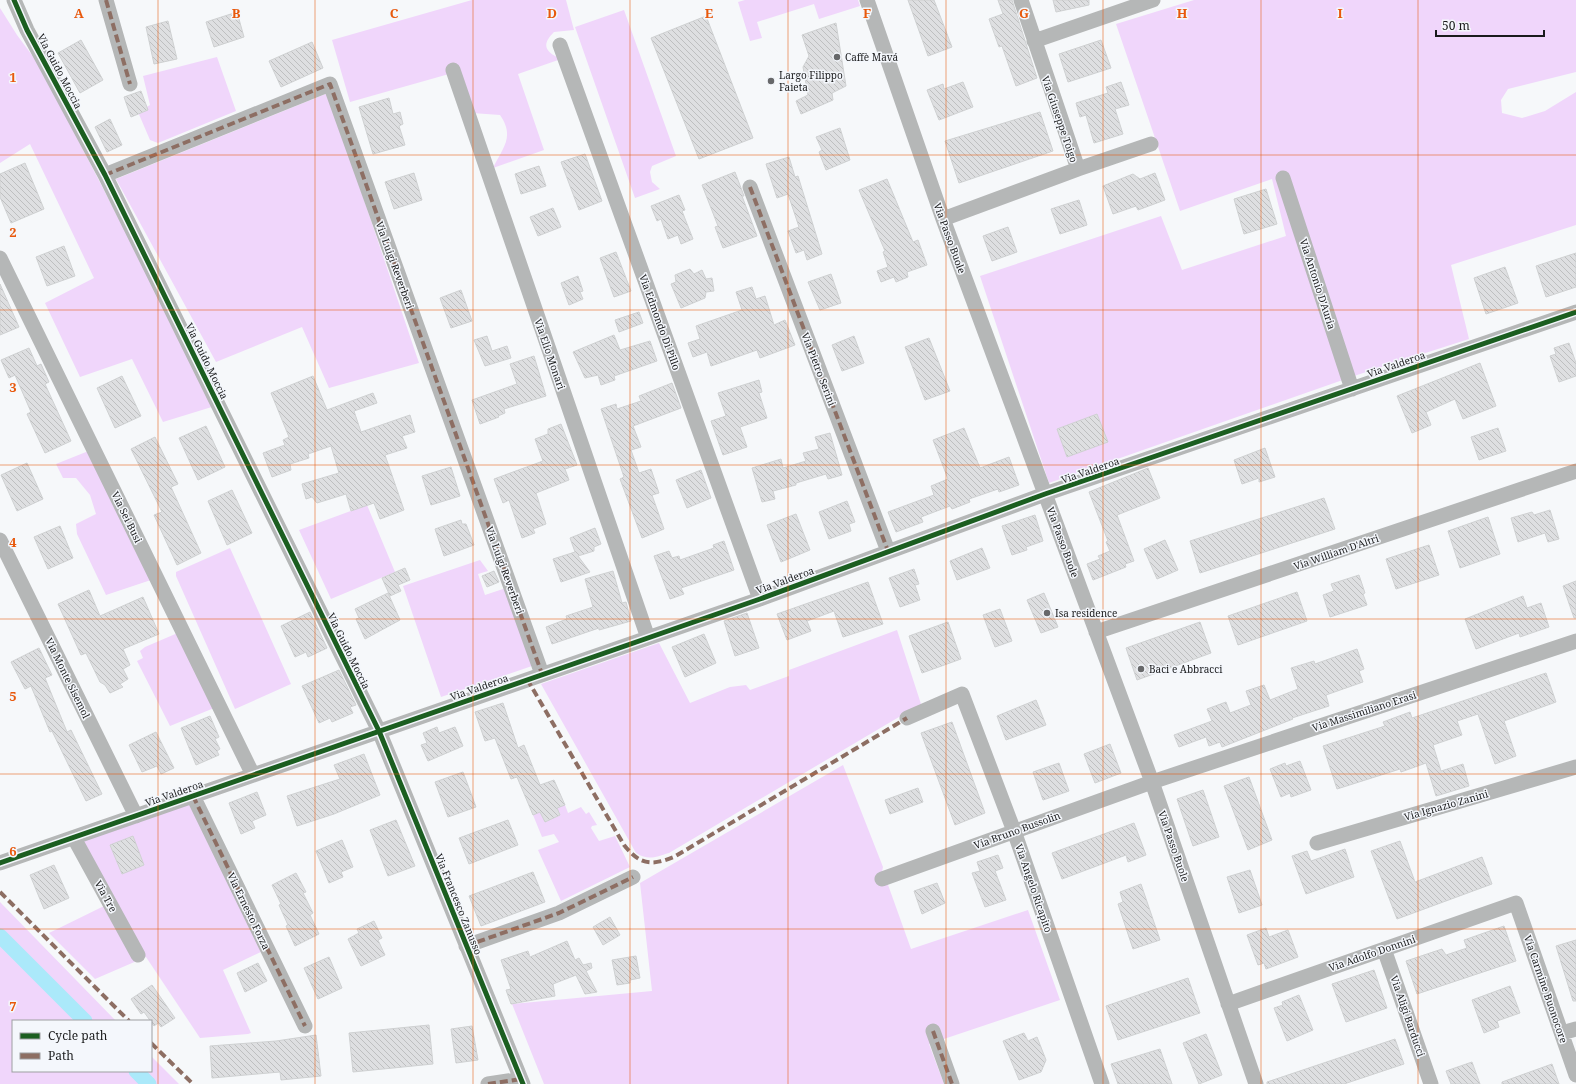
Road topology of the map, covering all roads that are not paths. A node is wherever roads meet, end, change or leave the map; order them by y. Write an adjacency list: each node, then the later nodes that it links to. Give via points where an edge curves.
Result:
1 (14, 0): 12 (street, Via Guido Moccia, via 27,30)
2 (106, 0): 9 (street)
3 (867, 0): 15 (street, Via Passo Buole)
4 (1021, 0): 6 (street, Via Giuseppe Toigo)
5 (1153, 0): 6 (street)
6 (1034, 41): 11 (street, Via Giuseppe Toigo)
7 (560, 45): 23 (street, Via Edmondo Di Pillo)
8 (453, 70): 25 (street, Via Elio Monari)
9 (130, 84)
10 (1151, 144): 11 (street)
11 (1078, 169): 15 (street, Via Giuseppe Toigo)
12 (105, 176): 27 (street, Via Luigi Reverberi, via 330,84); 29 (street, Via Guido Moccia)
13 (1283, 178): 18 (street, Via Antonio D'Auria)
14 (750, 187): 22 (street, Via Pietro Serini)
15 (943, 219): 20 (street, Via Passo Buole)
16 (0, 258): 31 (street, Via Sei Busi)
17 (1576, 312): 18 (street, Via Valderoa)
18 (1352, 389): 20 (street, Via Valderoa)
19 (1576, 471): 24 (street, Via William D'Altri)
20 (1045, 494): 22 (street, Via Valderoa); 24 (street, Via Passo Buole)
21 (0, 540): 34 (street, Via Monte Sisemol)
22 (888, 551): 23 (street, Via Valderoa)
23 (760, 599): 25 (street, Via Valderoa)
24 (1096, 632): 32 (street, Via Passo Buole)
25 (648, 638): 27 (street, Via Valderoa)
26 (1576, 641): 32 (street, Via Massimiliano Erasi)
27 (542, 674): 29 (street, Via Valderoa)
28 (907, 718): 35 (street, Via Angelo Ricapito, via 962,694)
29 (379, 731): 31 (street, Via Valderoa); 42 (street, Via Francesco Zanusso)
30 (1576, 767): 37 (street, Via Ignazio Zanini)
31 (253, 775): 33 (street, Via Valderoa)
32 (1152, 782): 35 (street, Via Bruno Bussolin); 45 (street, Via Passo Buole)
33 (193, 796): 34 (street, Via Valderoa); 46 (street, Via Ernesto Forza)
34 (136, 816): 36 (street, Via Valderoa)
35 (1014, 831): 40 (street, Via Bruno Bussolin); 53 (street, Via Angelo Ricapito)
36 (74, 838): 38 (street, Via Valderoa); 44 (street, Via Tre)
37 (1316, 843)
38 (0, 863)
39 (634, 877): 42 (street, via 559,913)
40 (882, 879)
41 (1516, 903): 43 (street, Via Adolfo Donnini); 48 (street, Via Carmine Buonocore)
42 (466, 946): 50 (street, Via Francesco Zanusso)
43 (1384, 949): 45 (street, Via Adolfo Donnini); 55 (street, Via Aligi Barducci)
44 (138, 955)
45 (1228, 1004): 54 (street, Via Passo Buole)
46 (305, 1026)
47 (933, 1031): 52 (street)
48 (1569, 1031): 49 (street, Via Carmine Buonocore)
49 (1576, 1076)
50 (522, 1081): 51 (street)
51 (488, 1084)
52 (952, 1084)
53 (1102, 1084)
54 (1256, 1084)
55 (1431, 1084)

